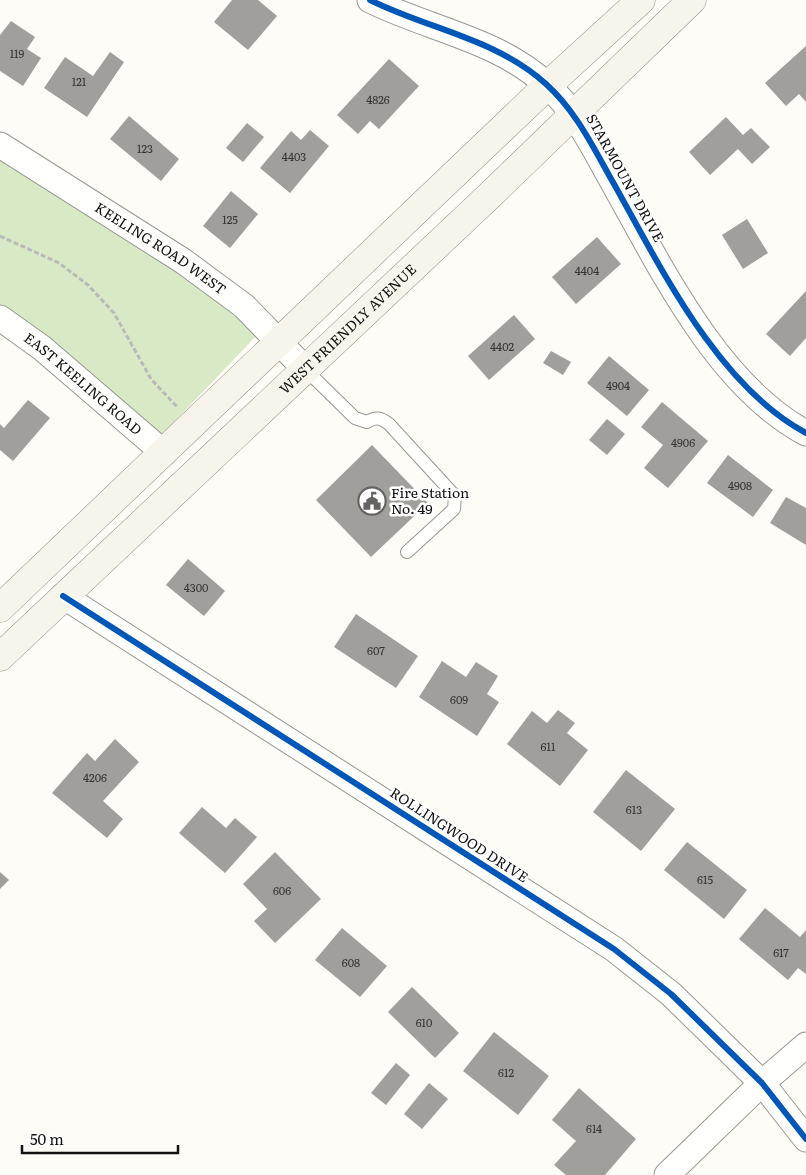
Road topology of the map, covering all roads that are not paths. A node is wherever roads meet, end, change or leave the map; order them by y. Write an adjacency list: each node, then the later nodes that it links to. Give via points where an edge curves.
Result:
1 (370, 0): 4 (street, STARMOUNT DRIVE, via 501,52)
2 (692, 0): 5 (main road, WEST FRIENDLY AVENUE)
3 (631, 8): 4 (main road)
4 (548, 85): 5 (street, STARMOUNT DRIVE); 8 (main road)
5 (574, 114): 9 (main road, WEST FRIENDLY AVENUE); 10 (street, STARMOUNT DRIVE, via 660,267 702,333 747,388)
6 (0, 145): 8 (street, KEELING ROAD WEST, via 183,261 244,306)
7 (0, 318): 11 (street, EAST KEELING ROAD, via 42,348)
8 (280, 342): 9 (street, KEELING ROAD WEST); 11 (main road)
9 (306, 370): 12 (lane, via 355,418 367,422 379,418 389,424 455,496 454,509); 13 (main road, WEST FRIENDLY AVENUE)
10 (806, 433)
11 (164, 453): 14 (main road)
12 (407, 552)
13 (63, 596): 15 (main road, WEST FRIENDLY AVENUE); 17 (street, ROLLINGWOOD DRIVE, via 614,949 671,994)
14 (0, 608)
15 (0, 657)
16 (806, 1044): 17 (street)
17 (762, 1083): 18 (street, ROLLINGWOOD DRIVE); 19 (street)
18 (806, 1139)
19 (667, 1175)

